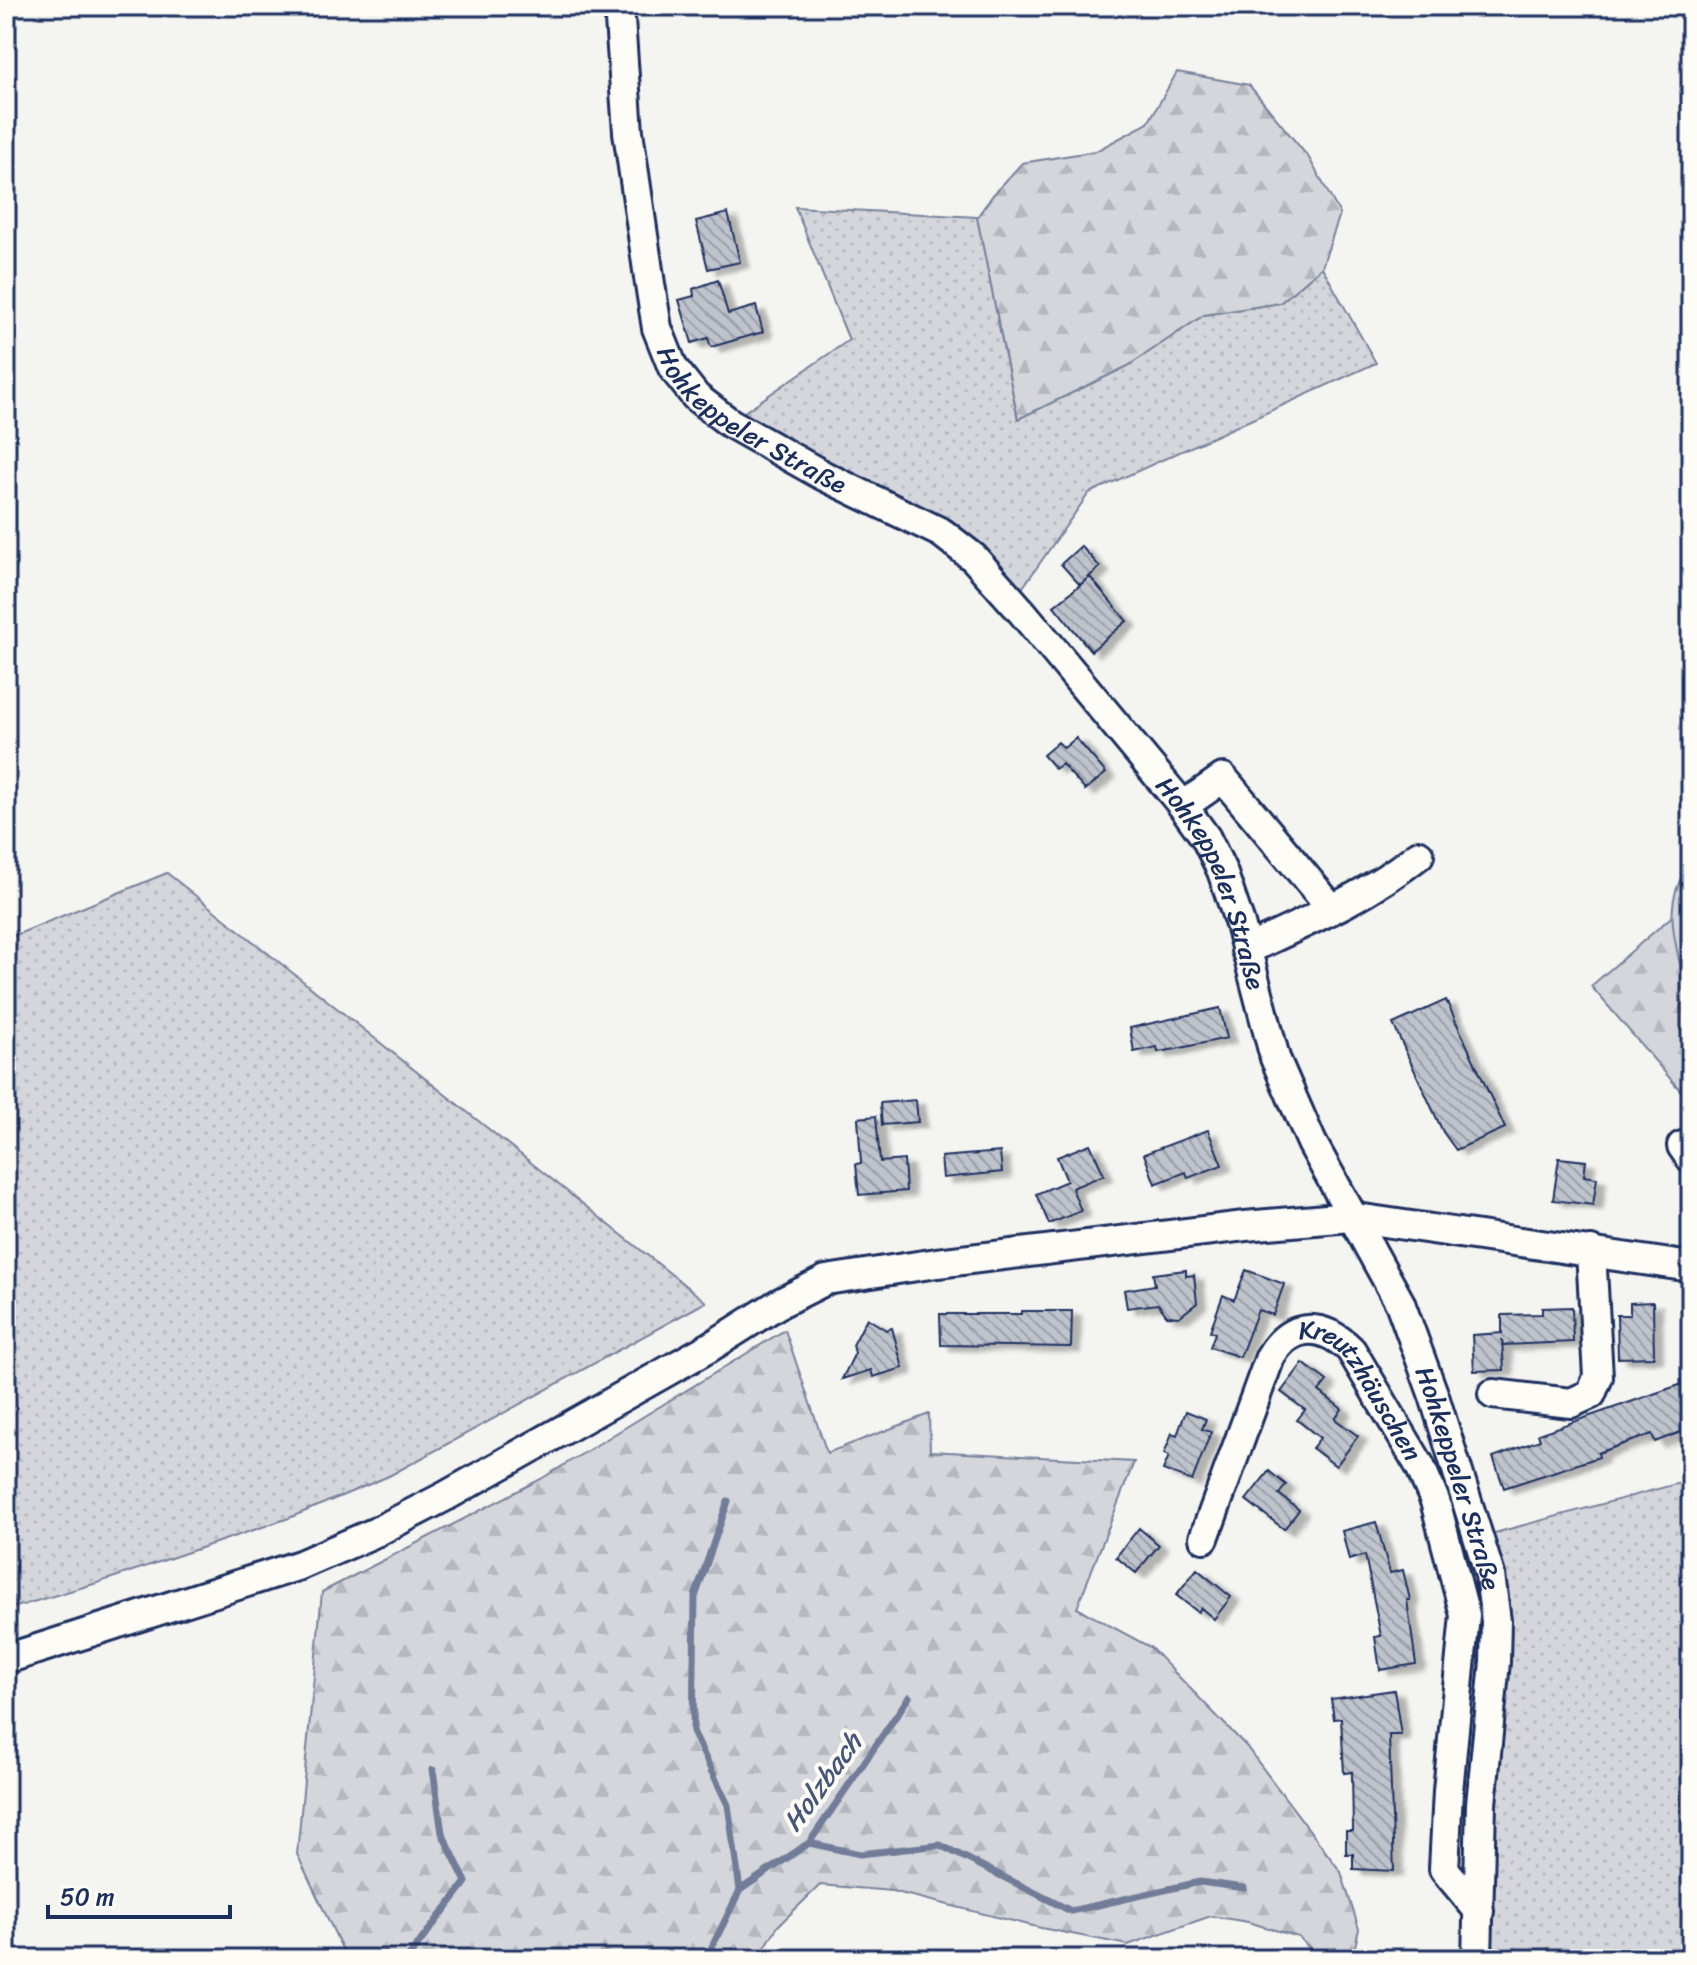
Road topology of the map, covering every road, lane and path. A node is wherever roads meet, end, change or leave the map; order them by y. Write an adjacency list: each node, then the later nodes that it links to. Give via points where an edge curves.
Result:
1 (619, 6): 2 (street, Hohkeppeler Straße, via 628,132 650,284 657,328 673,368 696,397 730,423 942,533 974,558)
2 (1183, 806): 4 (street, via 1223,778); 5 (street, Hohkeppeler Straße, via 1222,871)
3 (1419, 855): 4 (street)
4 (1332, 909): 5 (street)
5 (1246, 950): 6 (street, Hohkeppeler Straße, via 1275,1058)
6 (1350, 1217): 7 (street); 11 (street, via 826,1280 376,1532 300,1565); 12 (street, Hohkeppeler Straße, via 1400,1303 1490,1575 1495,1662 1481,1804)
7 (1591, 1251): 8 (street); 9 (street, via 1598,1377 1591,1394 1571,1403)
8 (1691, 1267)
9 (1493, 1394)
10 (1204, 1538): 12 (street, Kreutzhäuschen, via 1278,1344 1307,1330 1337,1337 1351,1350 1420,1466 1435,1501 1465,1615 1444,1869)
11 (6, 1659)
12 (1479, 1911): 13 (street, Hohkeppeler Straße)
13 (1477, 1959)

